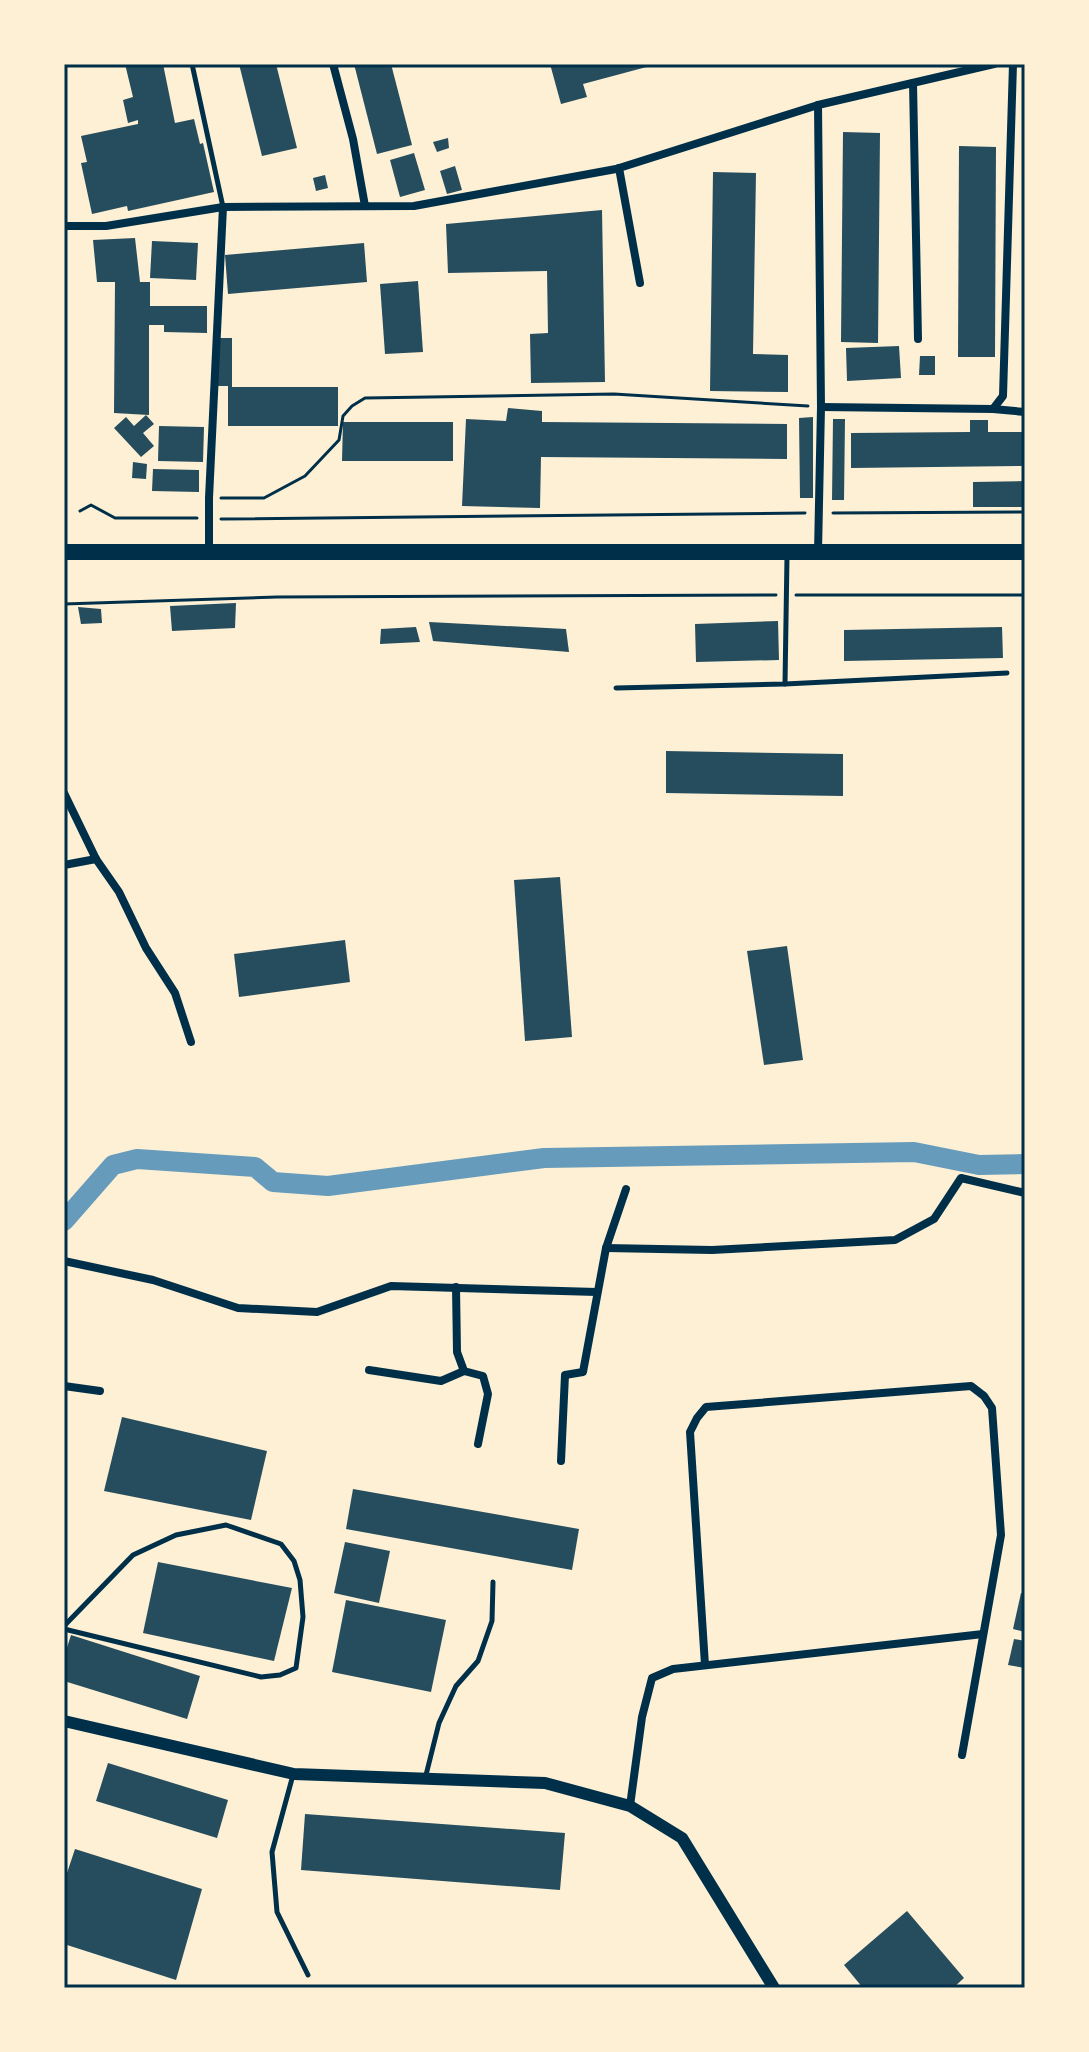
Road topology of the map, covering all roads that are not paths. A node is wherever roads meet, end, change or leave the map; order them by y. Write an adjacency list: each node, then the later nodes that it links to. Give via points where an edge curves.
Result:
1 (192, 64): 9 (lane)
2 (333, 64): 8 (street)
3 (994, 64): 5 (street)
4 (1013, 64): 14 (street, via 1003,396)
5 (913, 83): 6 (street); 12 (street)
6 (818, 105): 7 (street); 13 (street)
7 (619, 168): 8 (street, via 414,206); 11 (street)
8 (365, 206): 9 (street)
9 (223, 207): 10 (street, via 106,226); 18 (street)
10 (64, 226)
11 (640, 283)
12 (918, 339)
13 (821, 407): 14 (street); 19 (street)
14 (993, 409): 15 (street)
15 (1025, 412)
16 (787, 551): 18 (main road); 19 (main road); 22 (lane)
17 (64, 552): 18 (main road)
18 (209, 552)
19 (818, 552): 20 (main road)
20 (1025, 552)
21 (1007, 673): 22 (lane)
22 (785, 684): 23 (lane)
23 (616, 688)
24 (64, 793): 25 (street)
25 (96, 859): 26 (street); 27 (street, via 175,993)
26 (64, 865)
27 (191, 1042)
28 (626, 1189): 30 (street)
29 (1025, 1193): 30 (street, via 961,1178 934,1219 895,1240 712,1250)
30 (606, 1248): 33 (street)
31 (64, 1261): 32 (street, via 153,1280 238,1308 317,1312 391,1286)
32 (456, 1287): 33 (street); 35 (street, via 457,1352)
33 (597, 1292): 39 (street, via 583,1372 565,1375)
34 (369, 1370): 35 (street, via 441,1381)
35 (464, 1371): 38 (street, via 483,1376 488,1394)
36 (64, 1386): 37 (street)
37 (100, 1391)
38 (478, 1444)
39 (561, 1461)
40 (493, 1582): 47 (lane, via 492,1621 478,1661 456,1686 439,1723)
41 (64, 1628): 41 (lane, via 133,1555 176,1535 226,1525 281,1544 300,1580 303,1617 296,1668 280,1675 261,1677)
42 (983, 1634): 43 (street); 43 (street, via 1001,1535 992,1408 984,1396 971,1386 706,1407 690,1432); 45 (street)
43 (705, 1665): 48 (street, via 652,1678)
44 (64, 1721): 46 (street)
45 (962, 1755)
46 (294, 1774): 47 (street); 49 (lane, via 272,1852 277,1912)
47 (424, 1780): 48 (street, via 545,1783)
48 (630, 1806): 50 (street, via 682,1838)
49 (308, 1975)
50 (774, 1988)

